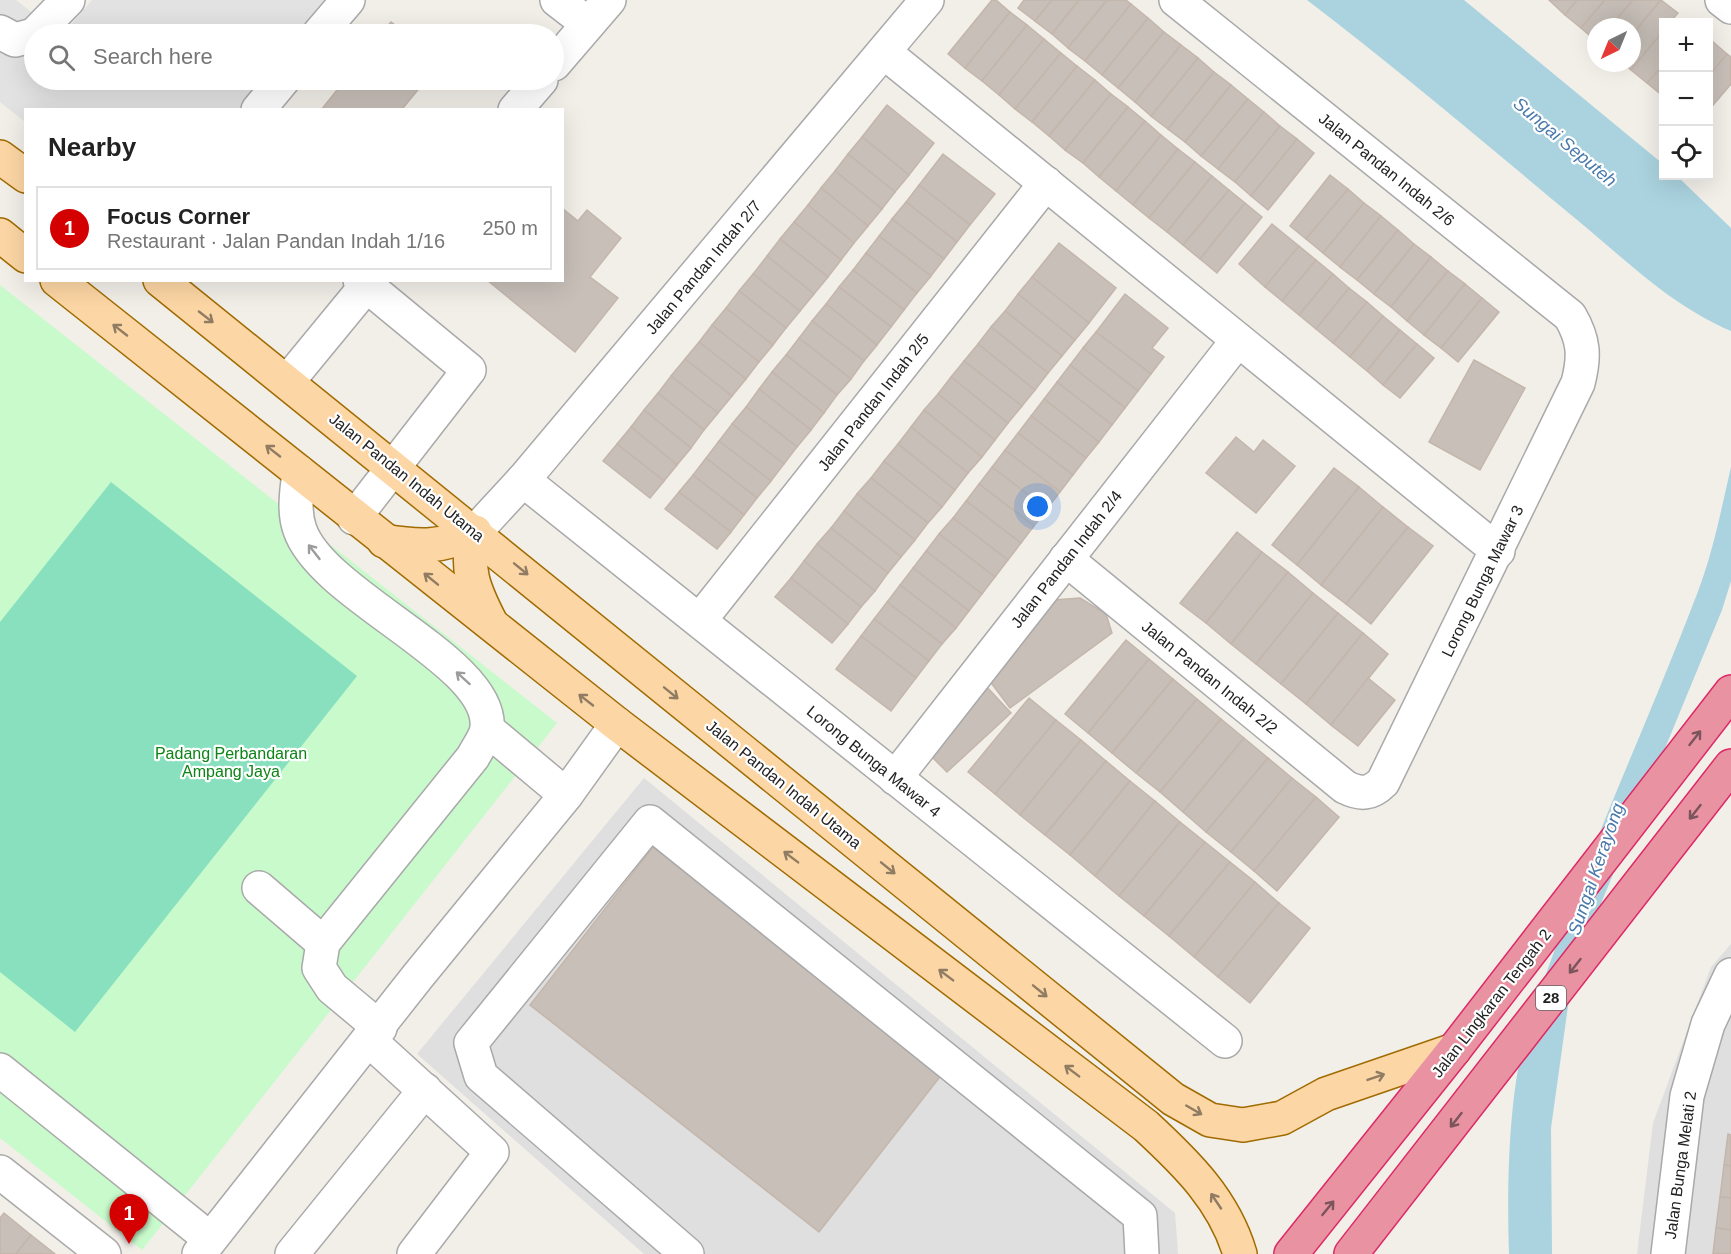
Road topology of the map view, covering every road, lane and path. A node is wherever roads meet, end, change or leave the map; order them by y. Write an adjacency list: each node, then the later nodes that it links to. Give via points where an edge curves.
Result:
1 (68, 0): 9 (street)
2 (348, 0): 10 (street)
3 (557, 0): 11 (street)
4 (609, 0): 11 (street)
5 (927, 0): 15 (street, Jalan Pandan Indah 2/7)
6 (1176, 0): 29 (street, Jalan Pandan Indah 2/6, via 1570,316)
7 (1722, 0): 8 (street)
8 (1731, 7)
9 (45, 24)
10 (328, 24)
11 (588, 24): 14 (street)
12 (0, 32): 13 (street)
13 (24, 40)
14 (564, 52)
15 (884, 52): 22 (street); 33 (street, Jalan Pandan Indah 2/7)
16 (275, 90): 18 (street)
17 (532, 90): 19 (street)
18 (260, 108)
19 (517, 108)
20 (0, 157): 21 (main road)
21 (24, 175)
22 (1046, 183): 28 (street); 39 (street, Jalan Pandan Indah 2/5)
23 (0, 236): 24 (main road)
24 (24, 254)
25 (60, 282): 32 (main road, one-way to 25)
26 (163, 282): 30 (main road, Jalan Pandan Indah Utama, one-way to 30)
27 (366, 282): 30 (street); 31 (street, via 469,370)
28 (1238, 340): 37 (street); 38 (street, Jalan Pandan Indah 2/4)
29 (1584, 348): 37 (street, Lorong Bunga Mawar 3, via 1578,383)
30 (288, 381): 31 (main road, Jalan Pandan Indah Utama)
31 (394, 467): 34 (street); 35 (main road, Jalan Pandan Indah Utama)
32 (299, 472): 34 (main road); 43 (street, one-way to 32, via 483,706 469,682 339,578 315,554 300,532 295,509)
33 (523, 480): 35 (street, Jalan Pandan Indah 2/7); 39 (street, Lorong Bunga Mawar 4)
34 (354, 518): 36 (main road)
35 (475, 532): 36 (main road, via 443,545); 40 (main road, via 470,550 471,580); 53 (main road, Jalan Pandan Indah Utama, one-way to 53, via 1173,1099 1210,1119 1243,1125 1281,1118 1326,1094)
36 (384, 541): 40 (main road, one-way to 36)
37 (1498, 551): 46 (street, Lorong Bunga Mawar 3, via 1383,782 1365,794)
38 (1066, 559): 45 (street, Jalan Pandan Indah 2/4); 46 (street, Jalan Pandan Indah 2/2, via 1345,788)
39 (700, 620): 45 (street, Lorong Bunga Mawar 4)
40 (493, 628): 42 (main road, one-way to 40)
41 (1727, 698): 53 (highway, Jalan Lingkaran Tengah 2, one-way to 41)
42 (617, 724): 47 (street); 64 (main road, one-way to 42, via 1232,1228 1215,1198 1190,1167 1146,1126)
43 (487, 729): 47 (street); 49 (street, via 473,757)
44 (1731, 766): 57 (highway, 28, one-way to 57)
45 (895, 778): 52 (street, Lorong Bunga Mawar 4)
46 (1355, 792)
47 (566, 795): 51 (street)
48 (259, 888): 49 (street)
49 (323, 943): 51 (street, via 319,968 332,988)
50 (1731, 975): 66 (street, Jalan Bunga Melati 2, via 1708,1024 1687,1096)
51 (375, 1034): 55 (street); 58 (street)
52 (1225, 1041)
53 (1454, 1050): 65 (highway, Jalan Lingkaran Tengah 2, one-way to 53)
54 (0, 1070): 58 (street)
55 (425, 1090): 60 (street); 61 (street, via 492,1152)
56 (0, 1172): 59 (street)
57 (1361, 1242)
58 (205, 1246)
59 (104, 1254)
60 (292, 1254)
61 (414, 1254)
62 (687, 1254): 63 (street, via 480,1076 471,1043 650,822 1140,1216)
63 (1142, 1254)
64 (1240, 1254)
65 (1292, 1254)
66 (1668, 1254)

